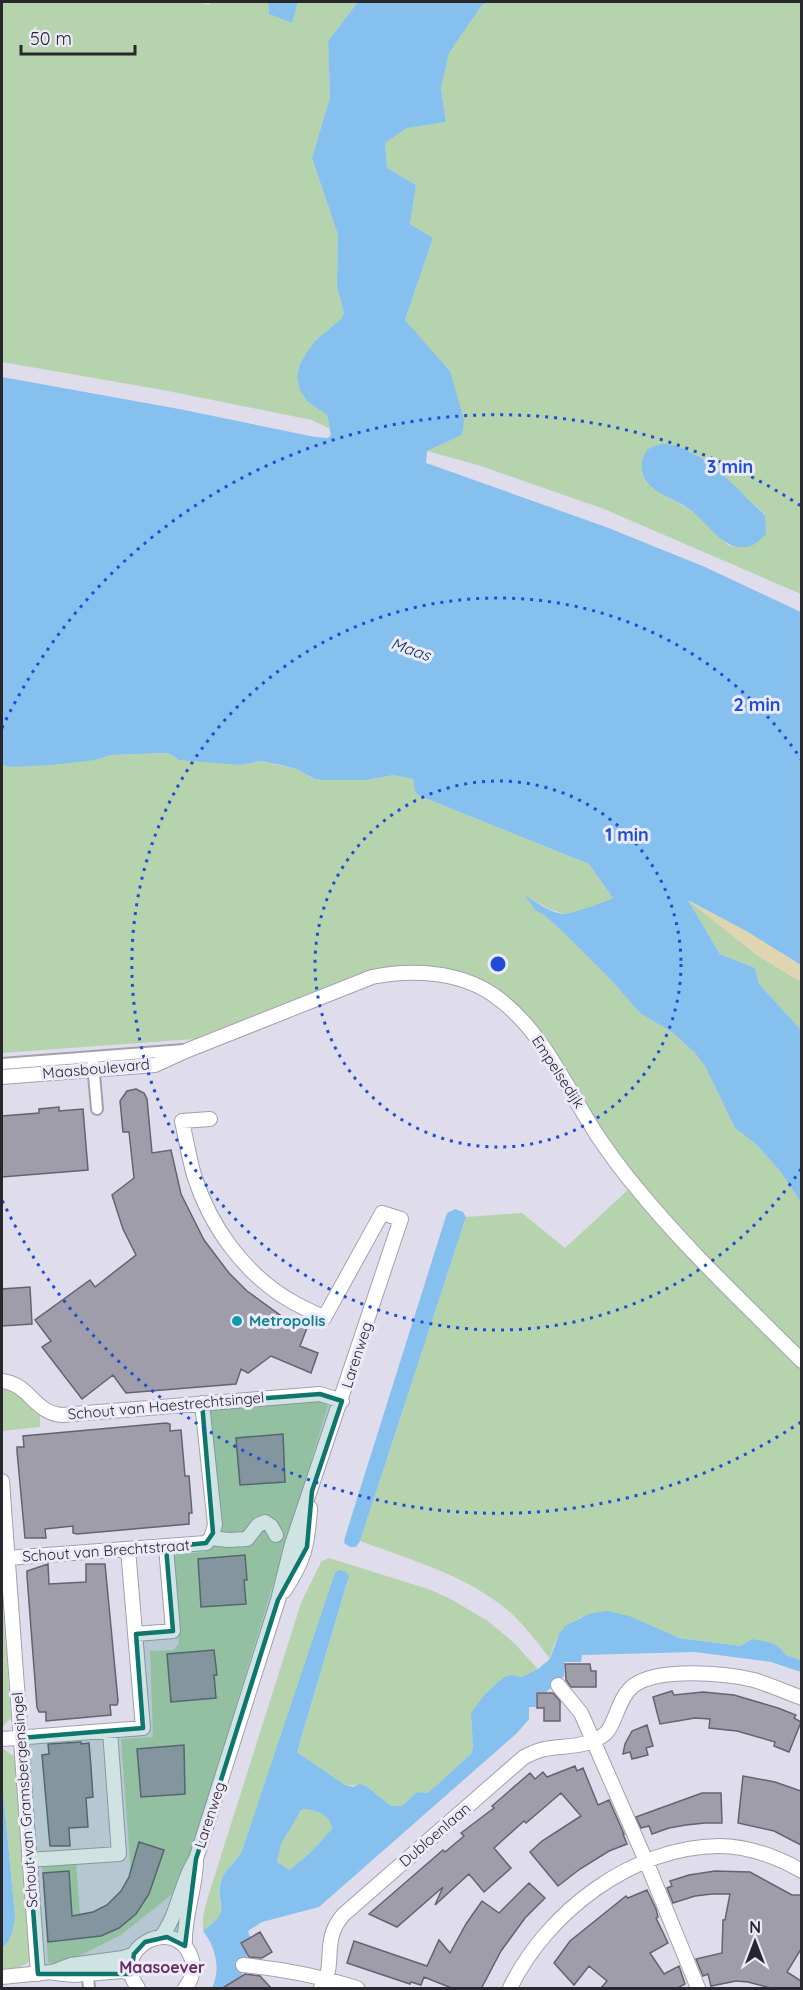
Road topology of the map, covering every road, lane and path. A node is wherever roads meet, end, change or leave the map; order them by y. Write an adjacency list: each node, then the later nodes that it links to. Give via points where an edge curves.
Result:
1 (230, 1033): 3 (street, Maasboulevard, via 155,1065); 7 (street, Empelsedijk, via 342,988 392,973 444,976 488,991 535,1035 634,1186)
2 (2, 1064): 3 (street, Maasboulevard)
3 (93, 1064): 4 (street, Maasboulevard); 5 (street)
4 (2, 1077)
5 (97, 1109)
6 (210, 1119): 9 (street, Larenweg, via 182,1121 206,1208 230,1247 257,1276 289,1300 324,1318 382,1213 401,1219)
7 (801, 1361)
8 (2, 1381): 10 (street, Schout van Haestrechtsingel, via 22,1387 44,1410 62,1415)
9 (342, 1401): 10 (street, Schout van Haestrechtsingel, via 320,1394); 23 (street, Larenweg, via 312,1491 307,1547 278,1600)
10 (202, 1403): 13 (street, Schout van Brechtstraat, via 215,1525)
11 (2, 1481): 16 (street, Schout van Gramsbergensingel)
12 (276, 1535): 13 (street, via 265,1522 246,1539)
13 (211, 1538): 14 (street, Schout van Brechtstraat, via 206,1543)
14 (166, 1546): 15 (street, Schout van Brechtstraat); 17 (street, via 173,1631)
15 (128, 1549): 16 (street, Schout van Brechtstraat); 17 (street)
16 (7, 1557): 21 (street, Schout van Gramsbergensingel)
17 (136, 1634): 20 (street, via 143,1728)
18 (558, 1685): 22 (street, via 581,1713)
19 (801, 1698): 22 (street, via 754,1680 684,1673 652,1677 633,1686 618,1705 608,1732)
20 (110, 1731): 21 (street); 24 (street, via 119,1854)
21 (9, 1738): 24 (street, Schout van Gramsbergensingel)
22 (592, 1741): 25 (street); 34 (street, Dubloenlaan, via 543,1749 524,1757 343,1915 333,1929)
23 (196, 1859): 27 (street, Larenweg, via 186,1873 173,1917); 28 (street, Larenweg)
24 (29, 1860): 31 (street, Schout van Gramsbergensingel)
25 (646, 1862): 26 (street, via 682,1851 720,1846 751,1850); 38 (street, via 606,1882 571,1908 544,1936); 39 (street)
26 (801, 1871)
27 (161, 1937): 28 (street, via 174,1939); 29 (street, via 145,1942)
28 (184, 1947): 36 (street, via 193,1969)
29 (134, 1954): 31 (street); 32 (street)
30 (243, 1965): 34 (street, via 282,1969)
31 (45, 1973): 32 (street); 33 (street)
32 (131, 1974): 35 (street)
33 (2, 1977)
34 (324, 1984): 37 (street)
35 (138, 1989)
36 (185, 1989)
37 (357, 1989)
38 (510, 1989)
39 (698, 1989)

